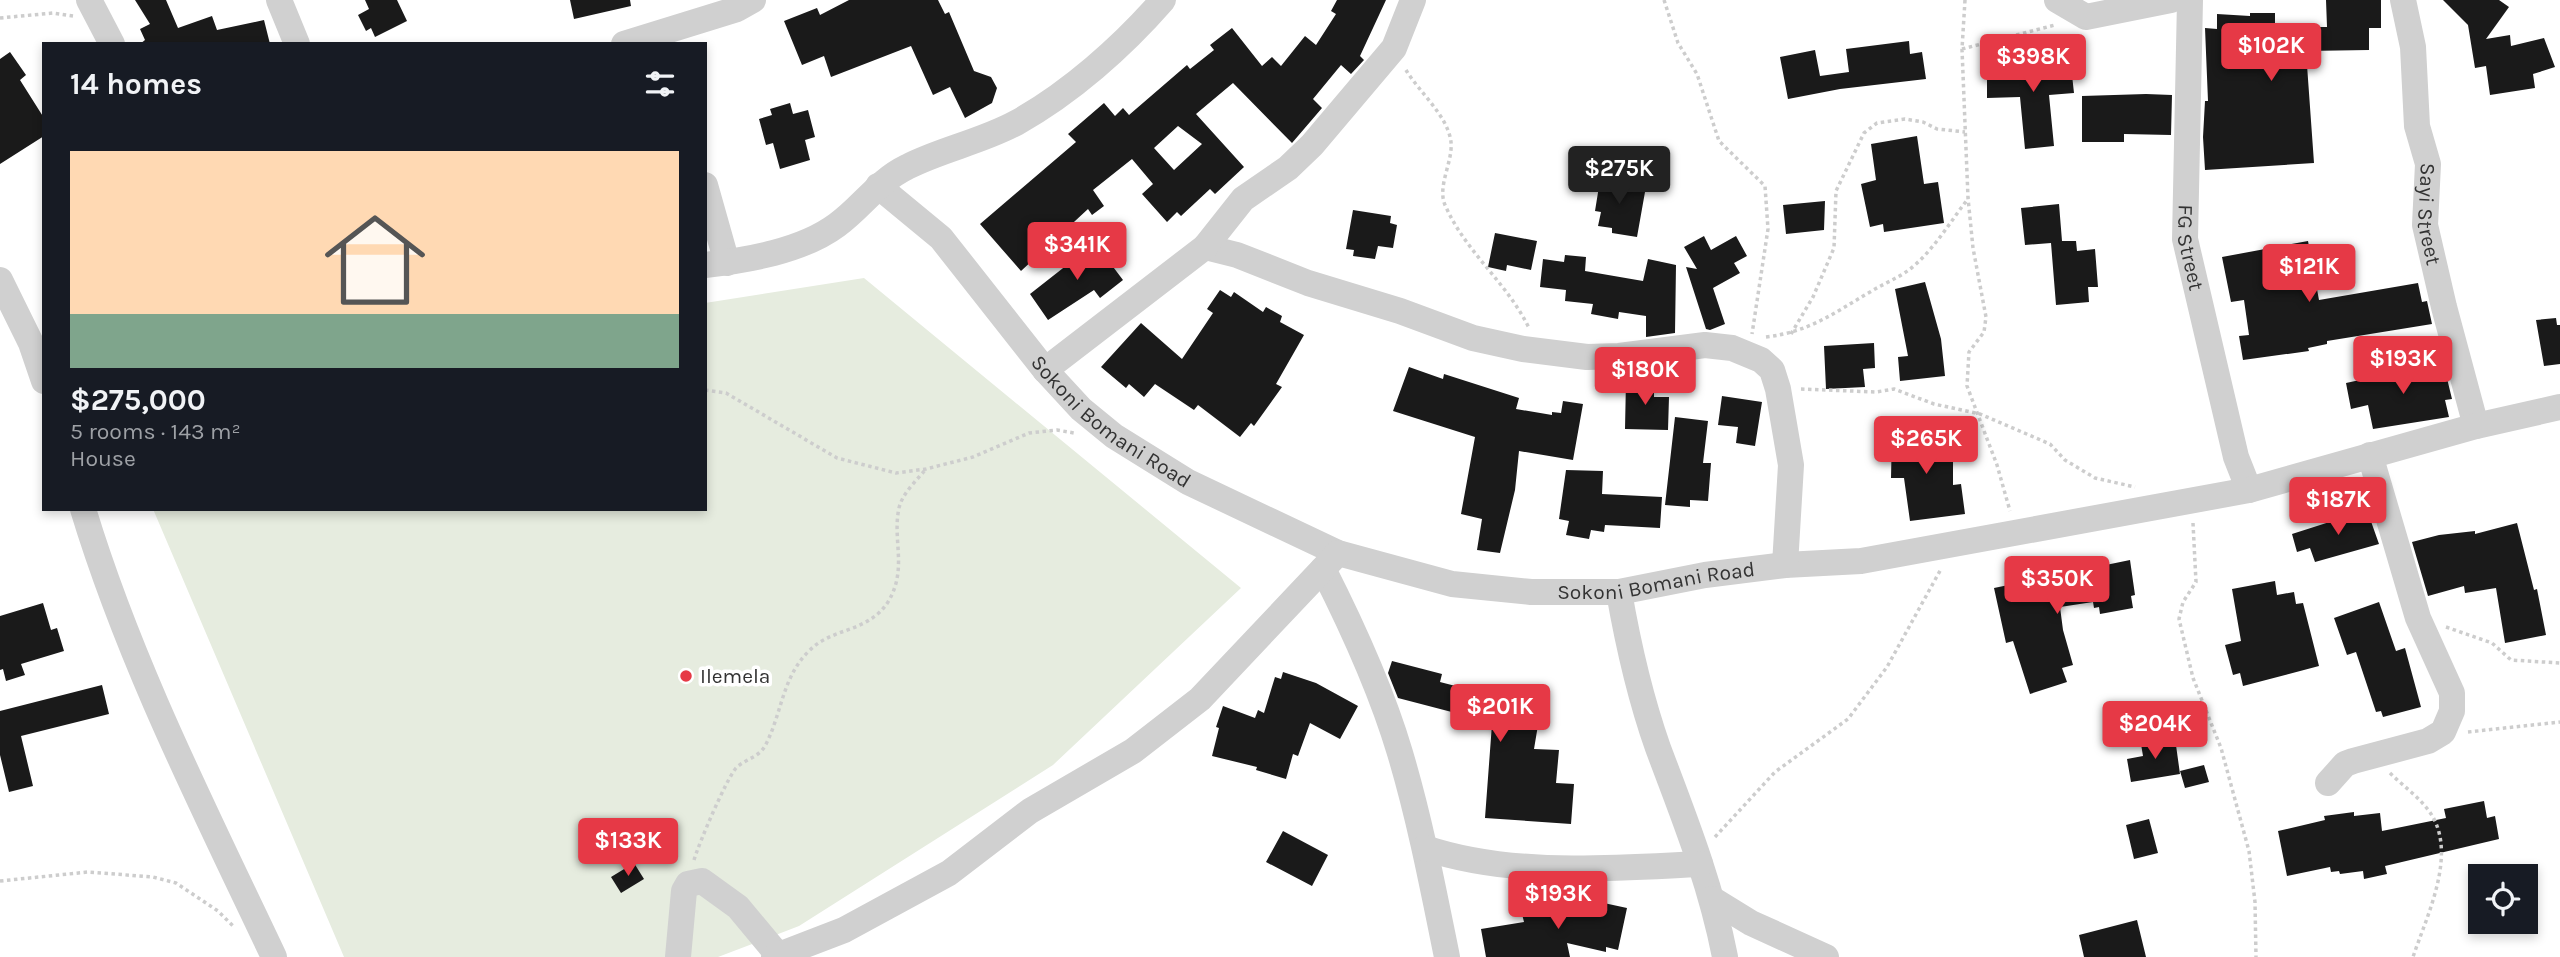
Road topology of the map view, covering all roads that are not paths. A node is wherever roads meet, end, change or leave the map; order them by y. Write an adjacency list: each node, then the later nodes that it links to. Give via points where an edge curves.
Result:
1 (89, 0): 10 (street)
2 (279, 0): 12 (street)
3 (753, 0): 11 (street)
4 (1163, 0): 13 (street, via 1065,90 1015,123 905,168)
5 (1413, 0): 15 (street, via 1394,48 1320,137 1288,168 1243,199)
6 (2057, 0): 7 (street, via 2085,16)
7 (2171, 0)
8 (2190, 0): 23 (street, FG Street, via 2185,239 2236,457)
9 (2403, 0): 21 (street, Sayi Street, via 2413,47 2417,126 2428,164 2425,225)
10 (107, 34)
11 (656, 40)
12 (296, 42)
13 (878, 186): 16 (street, via 837,226 802,244); 19 (street, Sokoni Bomani Road, via 941,238)
14 (707, 199): 16 (street)
15 (1205, 247): 19 (street); 26 (street, via 1472,338 1556,354 1619,356 1705,345 1732,348 1761,360 1772,370 1778,389 1791,465)
16 (716, 264)
17 (0, 280): 18 (street)
18 (42, 369)
19 (1045, 370): 25 (street, Sokoni Bomani Road, via 1114,436)
20 (2560, 407): 21 (street, Sokoni Bomani Road)
21 (2476, 426): 22 (street, Sokoni Bomani Road)
22 (2370, 456): 23 (street, Sokoni Bomani Road); 28 (street, via 2418,618 2452,693 2452,711 2443,732 2428,741 2345,764)
23 (2249, 490): 26 (street, Sokoni Bomani Road, via 1861,561)
24 (84, 511): 35 (street, via 100,565 183,765)
25 (1331, 561): 27 (street, Sokoni Bomani Road, via 1531,592); 29 (street, via 1399,751); 34 (street, via 1200,699 1133,751 1030,811 949,873 844,930)
26 (1785, 565): 27 (street, Sokoni Bomani Road)
27 (1619, 592): 31 (street, via 1630,652 1657,745)
28 (2328, 783)
29 (1426, 848): 30 (street); 32 (street)
30 (1460, 859): 31 (street, via 1599,869); 32 (street)
31 (1699, 859): 33 (street)
32 (1432, 881): 37 (street)
33 (1712, 900): 38 (street); 39 (street)
34 (776, 956): 36 (street, via 738,907 702,881 684,891)
35 (274, 957)
36 (678, 957)
37 (1447, 957)
38 (1725, 957)
39 (1826, 957)

